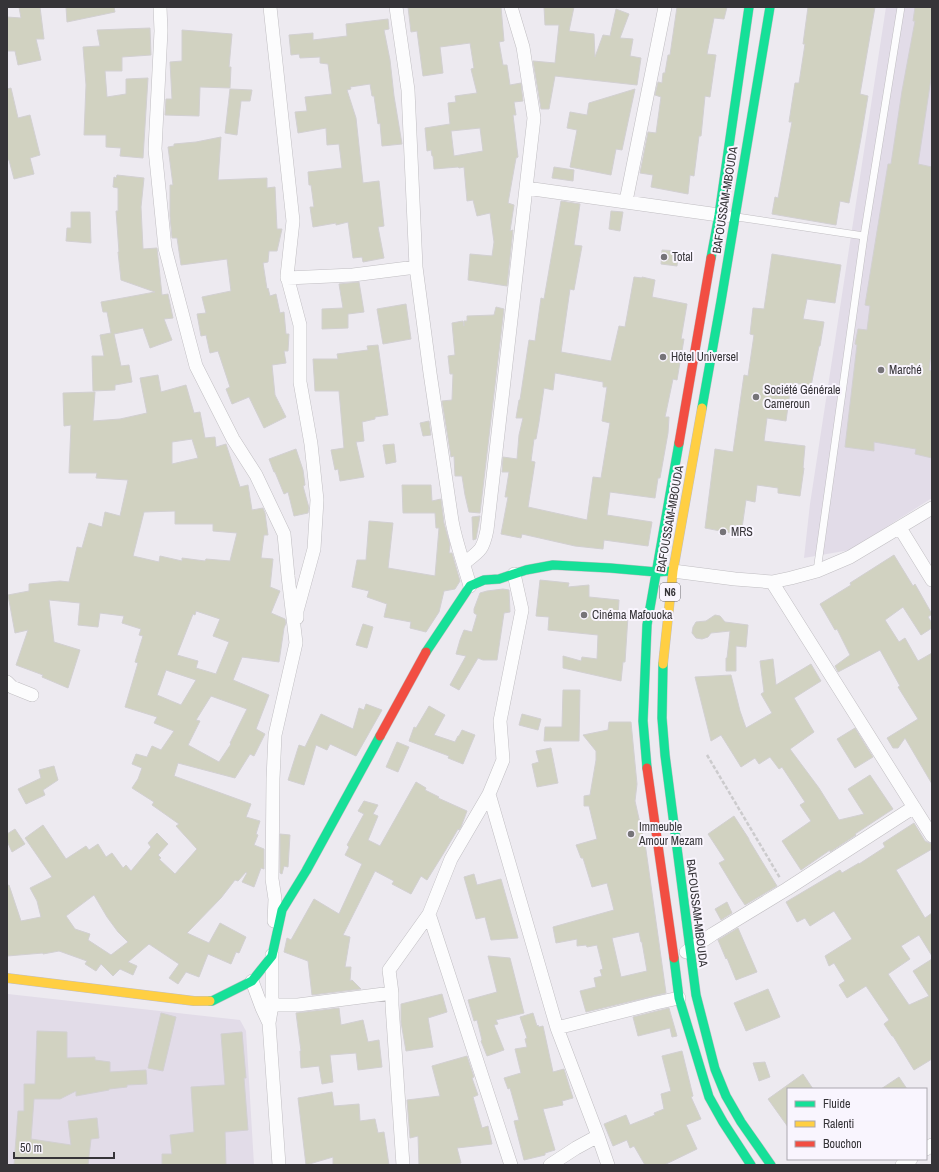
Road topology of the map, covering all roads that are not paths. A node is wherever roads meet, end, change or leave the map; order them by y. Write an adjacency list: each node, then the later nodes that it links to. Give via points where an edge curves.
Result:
1 (160, 7): 26 (street, via 155,149 165,248 196,366 234,440 256,475 284,534)
2 (270, 7): 15 (street, via 293,221)
3 (396, 7): 14 (street, via 408,90)
4 (511, 7): 9 (street, via 522,47 534,118)
5 (665, 7): 10 (street)
6 (749, 7): 11 (main road, BAFOUSSAM-MBOUDA / N6)
7 (770, 7): 12 (main road, BAFOUSSAM-MBOUDA / N6)
8 (901, 7): 13 (lane)
9 (526, 188): 10 (street); 18 (street, via 488,530 484,544 477,554)
10 (626, 202): 11 (street)
11 (719, 215): 12 (street); 21 (main road, BAFOUSSAM-MBOUDA / N6)
12 (735, 217): 13 (lane); 19 (main road, BAFOUSSAM-MBOUDA / N6)
13 (864, 236): 20 (lane)
14 (416, 267): 15 (street, via 353,275); 18 (street, via 452,521)
15 (287, 278): 26 (street, via 300,325 300,382 311,444 317,500 314,549 297,611)
16 (932, 508): 17 (street)
17 (900, 528): 20 (street, via 850,557); 23 (street)
18 (464, 563): 25 (street)
19 (673, 571): 21 (main road); 24 (street); 33 (main road, BAFOUSSAM-MBOUDA / N6, via 662,675 662,718)
20 (817, 571): 24 (street)
21 (656, 572): 22 (main road, via 559,565); 35 (main road, BAFOUSSAM-MBOUDA / N6, via 647,625 644,721 647,765)
22 (514, 574): 25 (main road, via 484,580); 29 (street, via 522,610 500,721 503,760)
23 (932, 580)
24 (772, 582): 30 (street)
25 (470, 586): 34 (main road, via 428,648 310,864 282,910)
26 (296, 643): 34 (street, via 275,734 272,872 275,899)
27 (7, 682): 28 (street, via 12,687)
28 (32, 695)
29 (489, 794): 32 (street, via 451,859); 42 (street)
30 (914, 807): 31 (street); 33 (street)
31 (932, 836)
32 (429, 914): 38 (street, via 389,970); 46 (street)
33 (690, 950): 35 (street); 50 (main road, BAFOUSSAM-MBOUDA / N6, via 696,995 715,1069 726,1096)
34 (272, 956): 37 (main road); 40 (street)
35 (674, 959): 39 (main road, BAFOUSSAM-MBOUDA / N6)
36 (7, 978): 37 (main road, via 194,1001 212,1001)
37 (252, 981): 41 (street)
38 (392, 993): 40 (street); 45 (street)
39 (679, 998): 42 (street); 49 (main road, BAFOUSSAM-MBOUDA / N6, via 709,1097)
40 (272, 1005): 41 (street)
41 (270, 1023): 44 (street)
42 (557, 1028): 43 (street)
43 (598, 1136): 47 (street); 48 (street)
44 (279, 1165)
45 (403, 1165)
46 (511, 1165)
47 (550, 1165)
48 (608, 1165)
49 (751, 1165)
50 (770, 1165)

